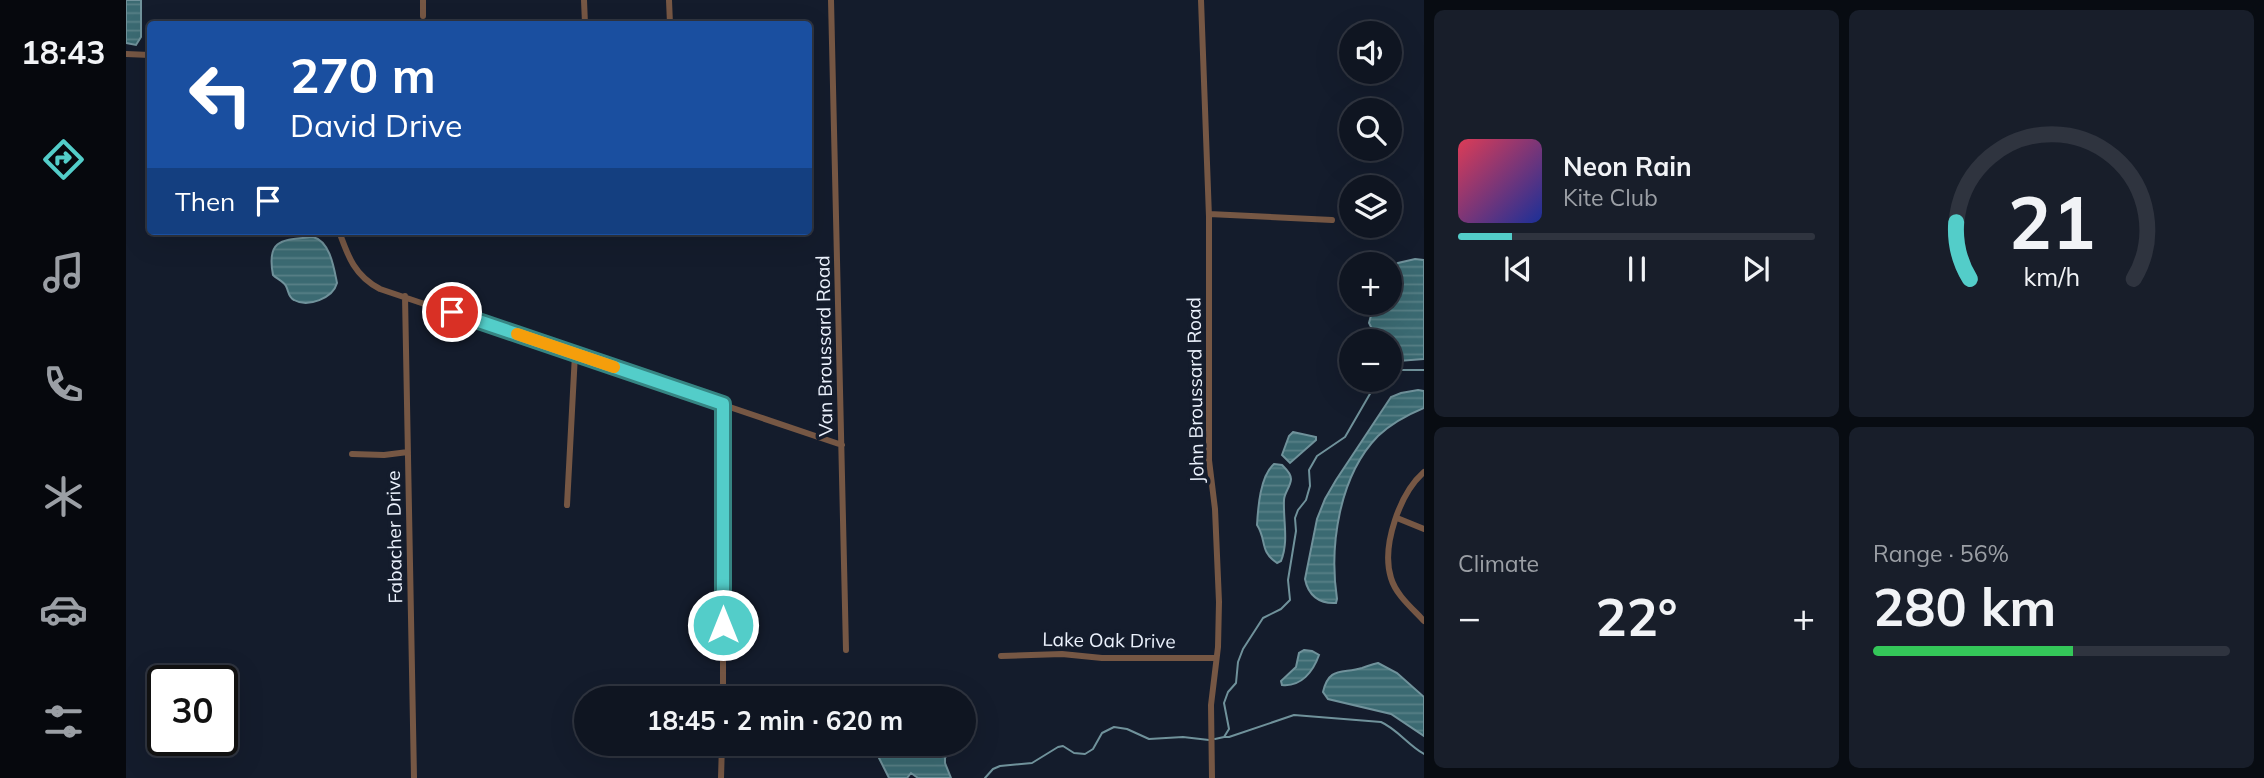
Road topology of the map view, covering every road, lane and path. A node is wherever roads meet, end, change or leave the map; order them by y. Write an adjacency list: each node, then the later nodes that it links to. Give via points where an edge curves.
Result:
1 (423, 0): 6 (street)
2 (584, 0): 7 (street)
3 (669, 0): 8 (street)
4 (831, 0): 17 (street, Van Broussard Road)
5 (1201, 0): 11 (street, John Broussard Road)
6 (423, 16)
7 (584, 21)
8 (670, 21)
9 (126, 54): 10 (street)
10 (147, 55)
11 (1209, 214): 12 (street); 27 (street, John Broussard Road, via 1209,460 1219,602)
12 (1332, 220)
13 (340, 235): 14 (street, via 360,275 380,289)
14 (405, 296): 15 (street); 18 (street, Fabacher Drive)
15 (575, 354): 16 (street); 21 (street)
16 (723, 404): 17 (street); 28 (street)
17 (842, 445): 25 (street, Van Broussard Road)
18 (408, 452): 19 (street); 30 (street, Fabacher Drive)
19 (352, 454)
20 (1424, 472): 22 (street, via 1406,492)
21 (567, 505)
22 (1397, 519): 23 (street); 24 (street, via 1387,560 1391,580)
23 (1424, 529)
24 (1424, 621)
25 (846, 649)
26 (1001, 656): 27 (street, Lake Oak Drive)
27 (1216, 658): 32 (street, John Broussard Road, via 1211,695)
28 (723, 686)
29 (722, 756): 31 (street)
30 (414, 778)
31 (721, 778)
32 (1212, 778)

